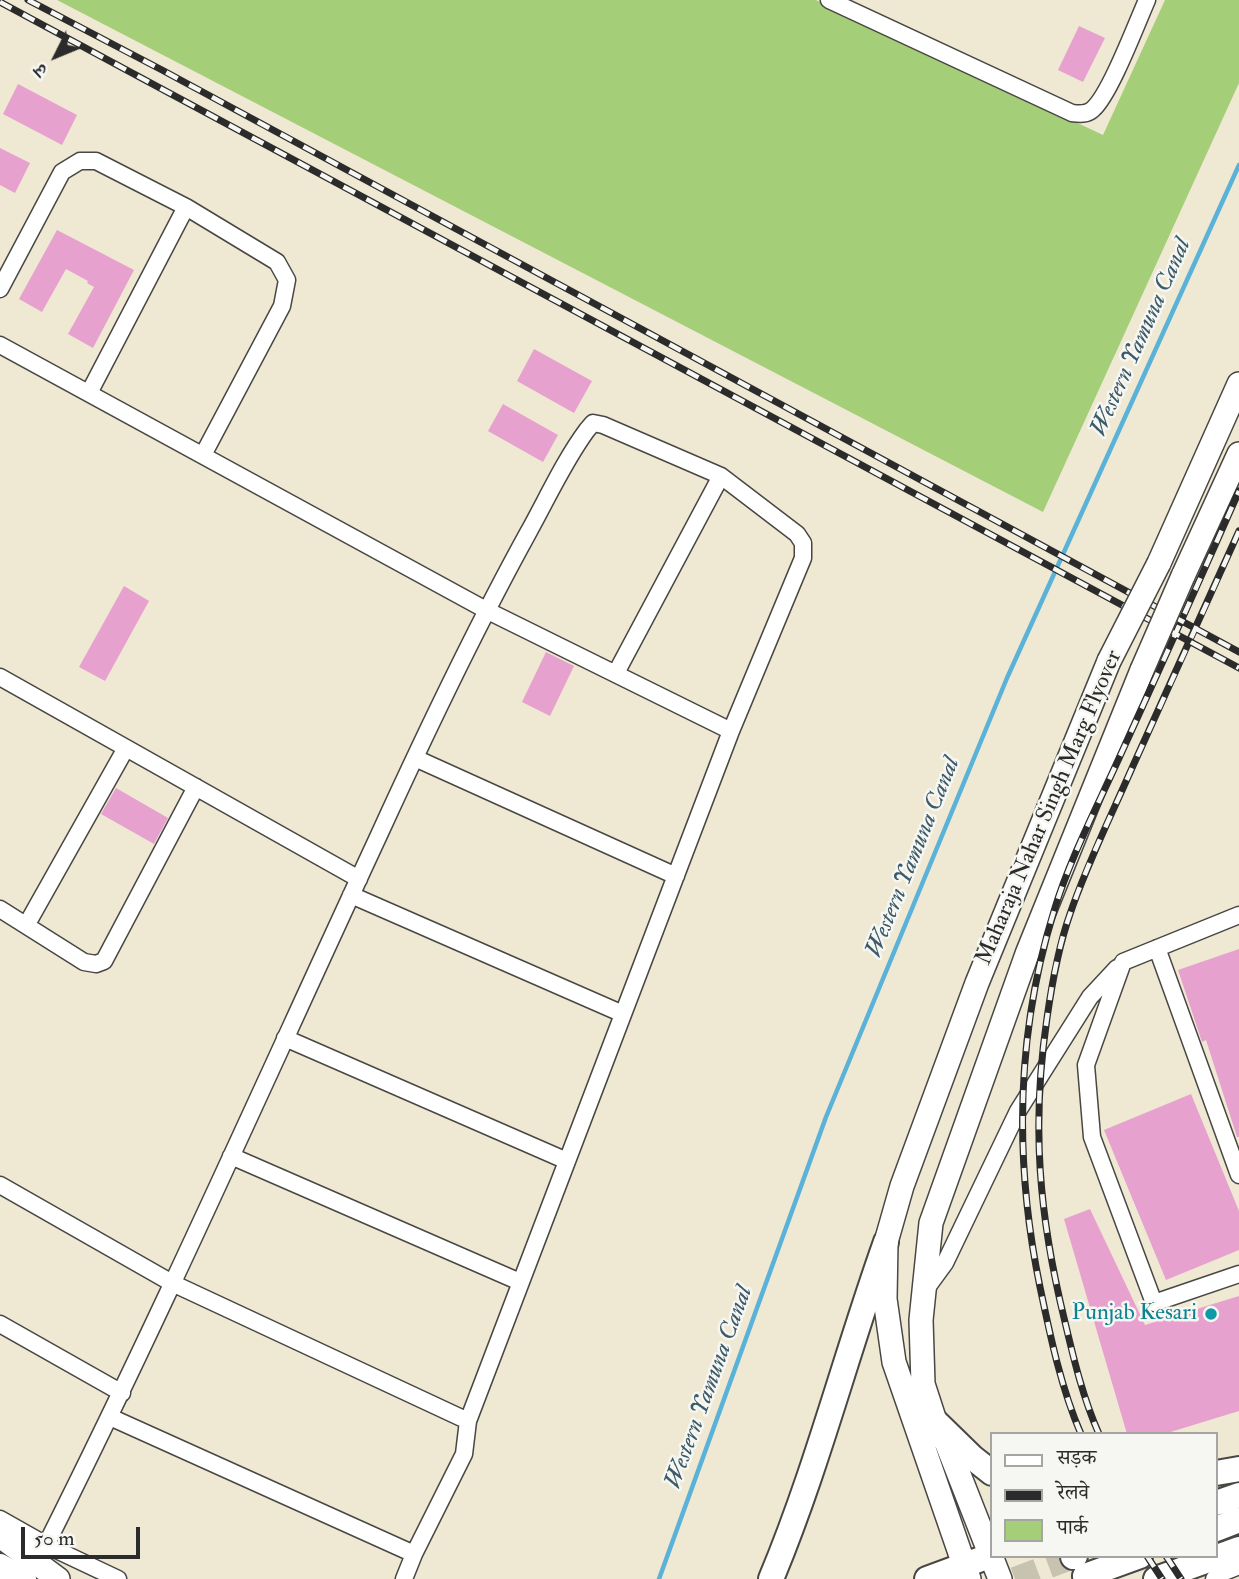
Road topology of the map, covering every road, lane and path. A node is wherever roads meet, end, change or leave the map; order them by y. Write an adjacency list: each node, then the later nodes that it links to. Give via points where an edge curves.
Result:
1 (829, 0): 2 (street, via 1072,113 1084,114 1103,95)
2 (1147, 0)
3 (186, 207): 4 (street, via 96,161 80,161 62,172); 8 (street); 10 (street, via 277,262 287,280 282,306)
4 (0, 289)
5 (4, 348): 6 (street); 8 (street)
6 (0, 365)
7 (1239, 384): 33 (main road, Maharaja Nahar Singh Marg Flyover, bridge, via 1159,563 1109,661 977,983)
8 (89, 393): 10 (street)
9 (1239, 454): 37 (main road, Maharaja Nahar Singh Marg Flyover, bridge, via 1142,670 1027,954 931,1223)
10 (203, 455): 12 (street)
11 (721, 476): 12 (street, via 593,423); 13 (street); 15 (street, via 803,543 803,558)
12 (486, 610): 13 (street); 17 (street)
13 (616, 673): 15 (street)
14 (0, 677): 16 (street)
15 (731, 731): 19 (street)
16 (126, 748): 18 (street); 24 (street)
17 (415, 758): 19 (street); 20 (street)
18 (196, 788): 20 (street); 24 (street, via 104,961 84,962)
19 (676, 876): 27 (street)
20 (359, 879): 21 (street)
21 (351, 895): 27 (street); 28 (street)
22 (0, 909): 24 (street)
23 (1239, 915): 25 (street)
24 (27, 924)
25 (1157, 948): 26 (street); 31 (street)
26 (1123, 962): 34 (street, via 1086,1065 1092,1137 1154,1303); 37 (street, via 1090,997 1018,1111 945,1263)
27 (623, 1014): 30 (street)
28 (285, 1038): 29 (street); 30 (street)
29 (231, 1156): 35 (street); 36 (street)
30 (567, 1161): 35 (street)
31 (1239, 1175)
32 (0, 1185): 36 (street)
33 (886, 1242): 64 (main road, Maharaja Nahar Singh Marg Flyover, via 886,1299 894,1362); 67 (main road, via 795,1521)
34 (1239, 1274)
35 (520, 1282): 41 (street)
36 (172, 1283): 39 (street); 41 (street)
37 (926, 1289): 42 (main road, Maharaja Nahar Singh Marg Flyover, via 921,1320 923,1384)
38 (0, 1324): 39 (street)
39 (122, 1393): 40 (street)
40 (110, 1418): 54 (street); 63 (street)
41 (468, 1421): 54 (street, via 464,1454)
42 (936, 1421): 44 (main road); 53 (main road, Maharaja Nahar Singh Marg Flyover)
43 (1239, 1469): 45 (main road)
44 (990, 1471)
45 (1218, 1473)
46 (1239, 1495): 47 (main road)
47 (1218, 1502)
48 (0, 1520): 63 (street)
49 (1239, 1520): 50 (main road)
50 (1218, 1527)
51 (0, 1536): 63 (main road)
52 (1239, 1549): 56 (main road)
53 (990, 1550)
54 (414, 1553): 66 (street)
55 (990, 1556): 64 (main road)
56 (1218, 1557)
57 (993, 1558): 69 (main road, Maharaja Nahar Singh Marg Flyover)
58 (1122, 1558): 60 (main road)
59 (1214, 1558): 70 (main road)
60 (1078, 1563)
61 (0, 1566): 63 (main road)
62 (1239, 1566): 71 (street)
63 (42, 1567): 65 (street)
64 (967, 1572): 68 (main road)
65 (118, 1579)
66 (404, 1579)
67 (771, 1579)
68 (927, 1579)
69 (1000, 1579)
70 (1156, 1579)
71 (1213, 1579)

